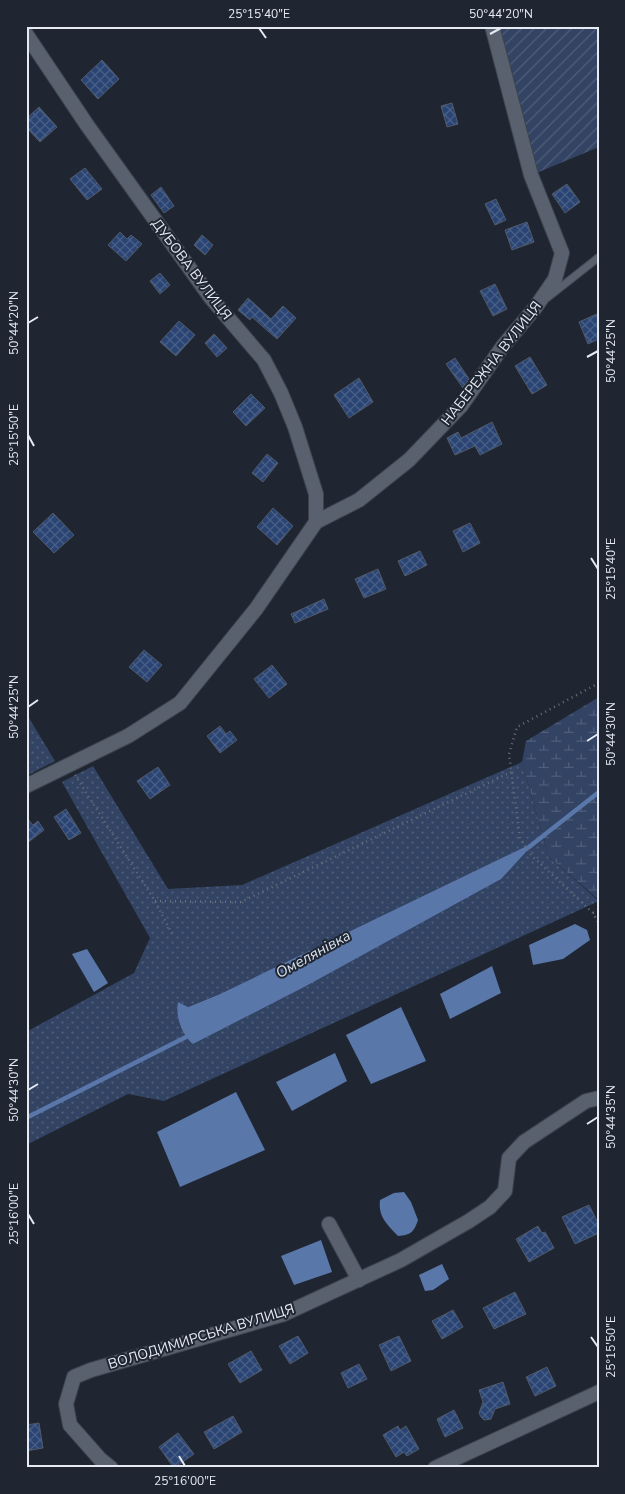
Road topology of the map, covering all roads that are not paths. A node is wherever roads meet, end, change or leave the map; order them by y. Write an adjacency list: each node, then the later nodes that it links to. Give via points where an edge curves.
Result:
1 (492, 26): 4 (street, НАБЕРЕЖНА ВУЛИЦЯ, via 531,175 562,253 555,279)
2 (26, 34): 5 (street, ДУБОВА ВУЛИЦЯ, via 211,298 264,360 296,427 316,494)
3 (599, 257): 4 (lane)
4 (535, 308): 5 (street, НАБЕРЕЖНА ВУЛИЦЯ, via 503,346 461,406 409,460 359,500)
5 (316, 522): 6 (street, НАБЕРЕЖНА ВУЛИЦЯ, via 256,609 180,703 128,736)
6 (26, 786)
7 (599, 1098): 9 (street, ВОЛОДИМИРСЬКА ВУЛИЦЯ, via 586,1101 524,1142 508,1158 505,1191 490,1207 401,1260)
8 (329, 1224): 9 (street)
9 (359, 1280): 11 (street, ВОЛОДИМИРСЬКА ВУЛИЦЯ, via 284,1314 91,1370 74,1378 66,1404 70,1425)
10 (599, 1392): 12 (street)
11 (111, 1468)
12 (435, 1468)

